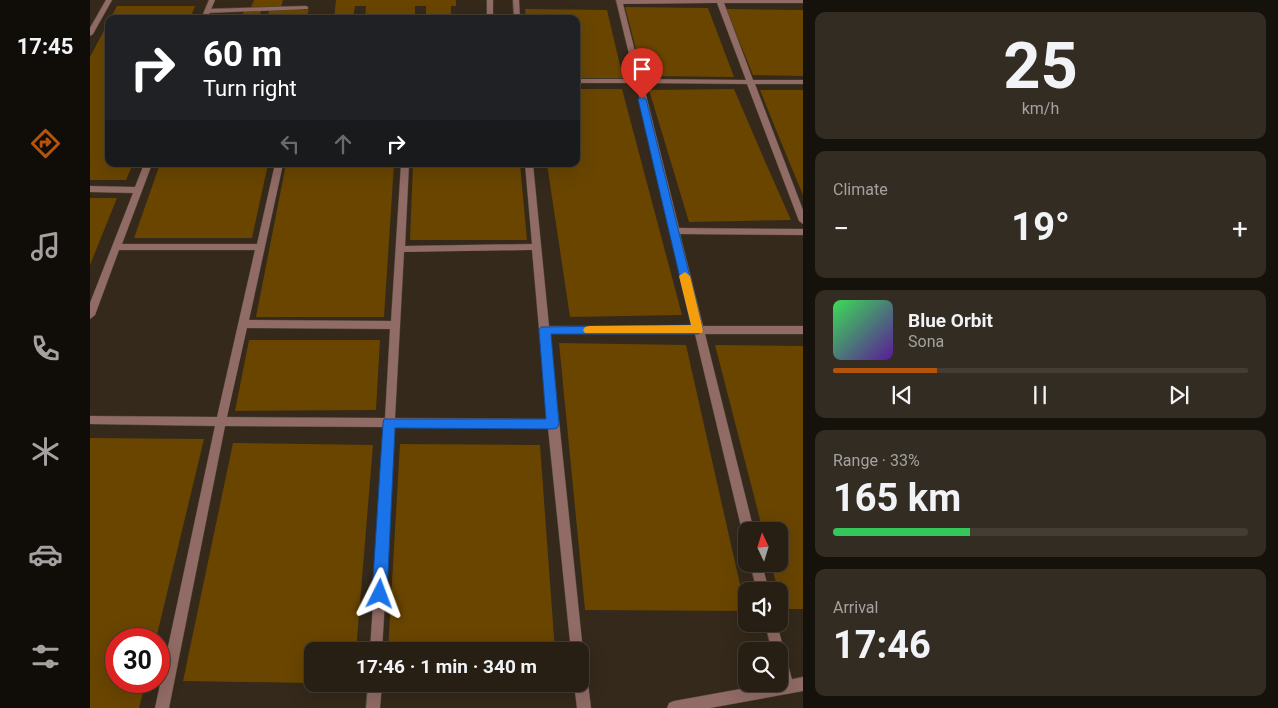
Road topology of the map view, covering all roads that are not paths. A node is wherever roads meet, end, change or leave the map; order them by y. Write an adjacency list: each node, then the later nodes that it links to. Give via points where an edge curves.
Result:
1 (108, 0): 13 (street)
2 (212, 0): 9 (street)
3 (490, 0): 11 (street)
4 (516, 0): 12 (street)
5 (619, 1): 6 (street); 15 (street)
6 (719, 1): 7 (street); 16 (street)
7 (803, 1)
8 (306, 8): 9 (street)
9 (207, 11): 10 (street)
10 (206, 15)
11 (490, 15)
12 (517, 15)
13 (90, 34)
14 (580, 81): 15 (street)
15 (637, 81): 16 (street); 25 (street)
16 (751, 82): 17 (street); 24 (street)
17 (803, 82)
18 (147, 167): 23 (street)
19 (278, 167): 28 (street)
20 (405, 167): 30 (street)
21 (529, 167): 29 (street)
22 (90, 189): 23 (street)
23 (138, 190): 27 (street)
24 (803, 221)
25 (674, 231): 26 (street); 35 (street)
26 (803, 232)
27 (116, 247): 28 (street); 31 (street)
28 (260, 247): 32 (street)
29 (537, 248): 30 (street); 34 (street)
30 (400, 249): 33 (street)
31 (90, 315)
32 (243, 324): 33 (street); 38 (street)
33 (395, 325): 39 (street)
34 (545, 330): 35 (street); 40 (street)
35 (698, 330): 36 (street); 41 (street)
36 (803, 330)
37 (90, 420): 38 (street)
38 (221, 421): 39 (street); 49 (street)
39 (389, 423): 40 (street); 42 (street)
40 (553, 424): 43 (street)
41 (746, 522)
42 (377, 642)
43 (577, 642)
44 (803, 684): 45 (street)
45 (788, 687)
46 (375, 692): 50 (street)
47 (582, 692): 51 (street)
48 (760, 692): 52 (street)
49 (162, 708)
50 (374, 708)
51 (584, 708)
52 (674, 708)

